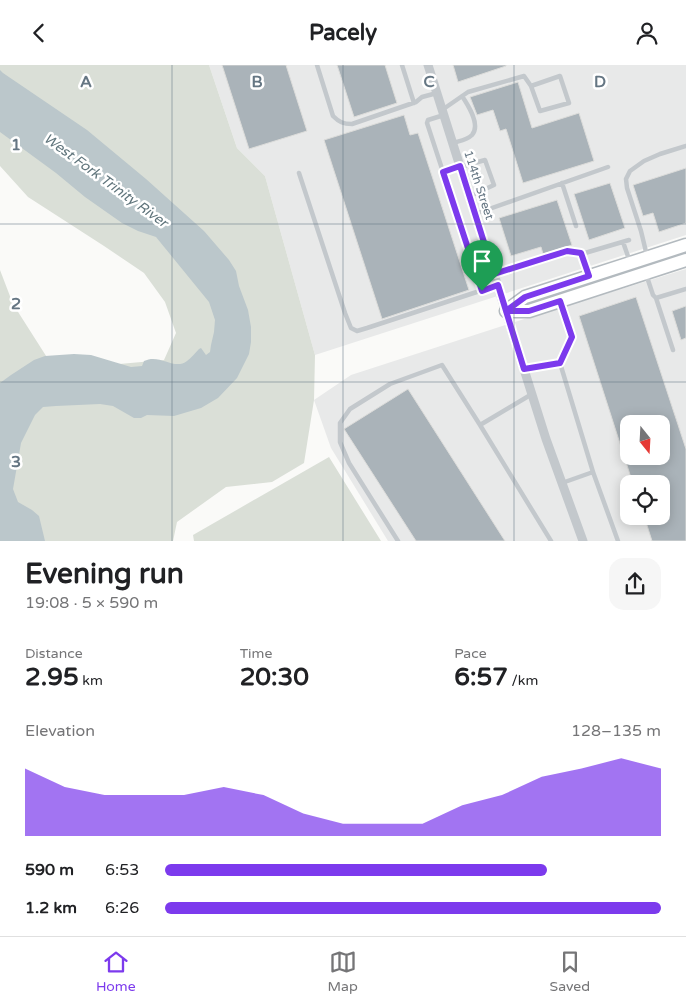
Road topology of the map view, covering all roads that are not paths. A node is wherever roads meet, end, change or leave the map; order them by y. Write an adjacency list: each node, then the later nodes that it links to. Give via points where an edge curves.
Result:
1 (317, 65): 7 (lane, via 332,116 345,124)
2 (402, 65): 7 (lane)
3 (428, 65): 5 (street, 114th Street)
4 (531, 86): 4 (lane, via 540,111 569,103 560,77); 6 (lane, via 524,76)
5 (437, 93): 7 (lane); 8 (street, 114th Street)
6 (462, 96): 8 (lane); 9 (lane, via 473,115 475,130 468,138)
7 (414, 103)
8 (443, 112): 9 (street, 114th Street); 13 (lane, via 427,121)
9 (453, 143): 11 (street, 114th Street)
10 (686, 146): 23 (lane, via 644,161 630,171 626,179)
11 (460, 166): 13 (lane); 16 (street, 114th Street); 16 (lane, via 484,160 494,185)
12 (608, 167): 15 (lane)
13 (443, 172): 31 (lane)
14 (299, 173): 31 (lane, via 351,328 357,331)
15 (562, 183): 17 (lane); 18 (lane)
16 (470, 196): 17 (street, 114th Street)
17 (476, 214): 27 (street, 114th Street)
18 (576, 226)
19 (629, 240): 20 (lane)
20 (623, 242): 22 (lane); 25 (lane)
21 (686, 245): 23 (street)
22 (581, 253): 27 (lane, via 567,251); 28 (lane)
23 (647, 257): 25 (street); 26 (street)
24 (686, 260): 26 (street)
25 (630, 263): 28 (street)
26 (649, 271): 32 (lane); 33 (street)
27 (494, 274): 29 (street, 114th Street)
28 (589, 276): 34 (street, via 525,297)
29 (498, 285): 31 (lane); 34 (street, 114th Street)
30 (686, 289): 32 (lane)
31 (482, 291)
32 (656, 298): 35 (lane)
33 (560, 301): 34 (street, via 529,311); 36 (lane, via 572,337)
34 (506, 311): 37 (street, 114th Street)
35 (673, 350)
36 (560, 363): 37 (lane); 40 (lane)
37 (524, 369): 38 (street, 114th Street)
38 (532, 394): 39 (lane); 41 (street, 114th Street)
39 (480, 425): 42 (lane, via 442,365 390,384 350,409 340,423 340,442 349,463); 43 (lane)
40 (593, 472): 41 (lane); 45 (lane)
41 (562, 483): 44 (street, 114th Street)
42 (398, 541)
43 (551, 541)
44 (583, 541)
45 (618, 541)

